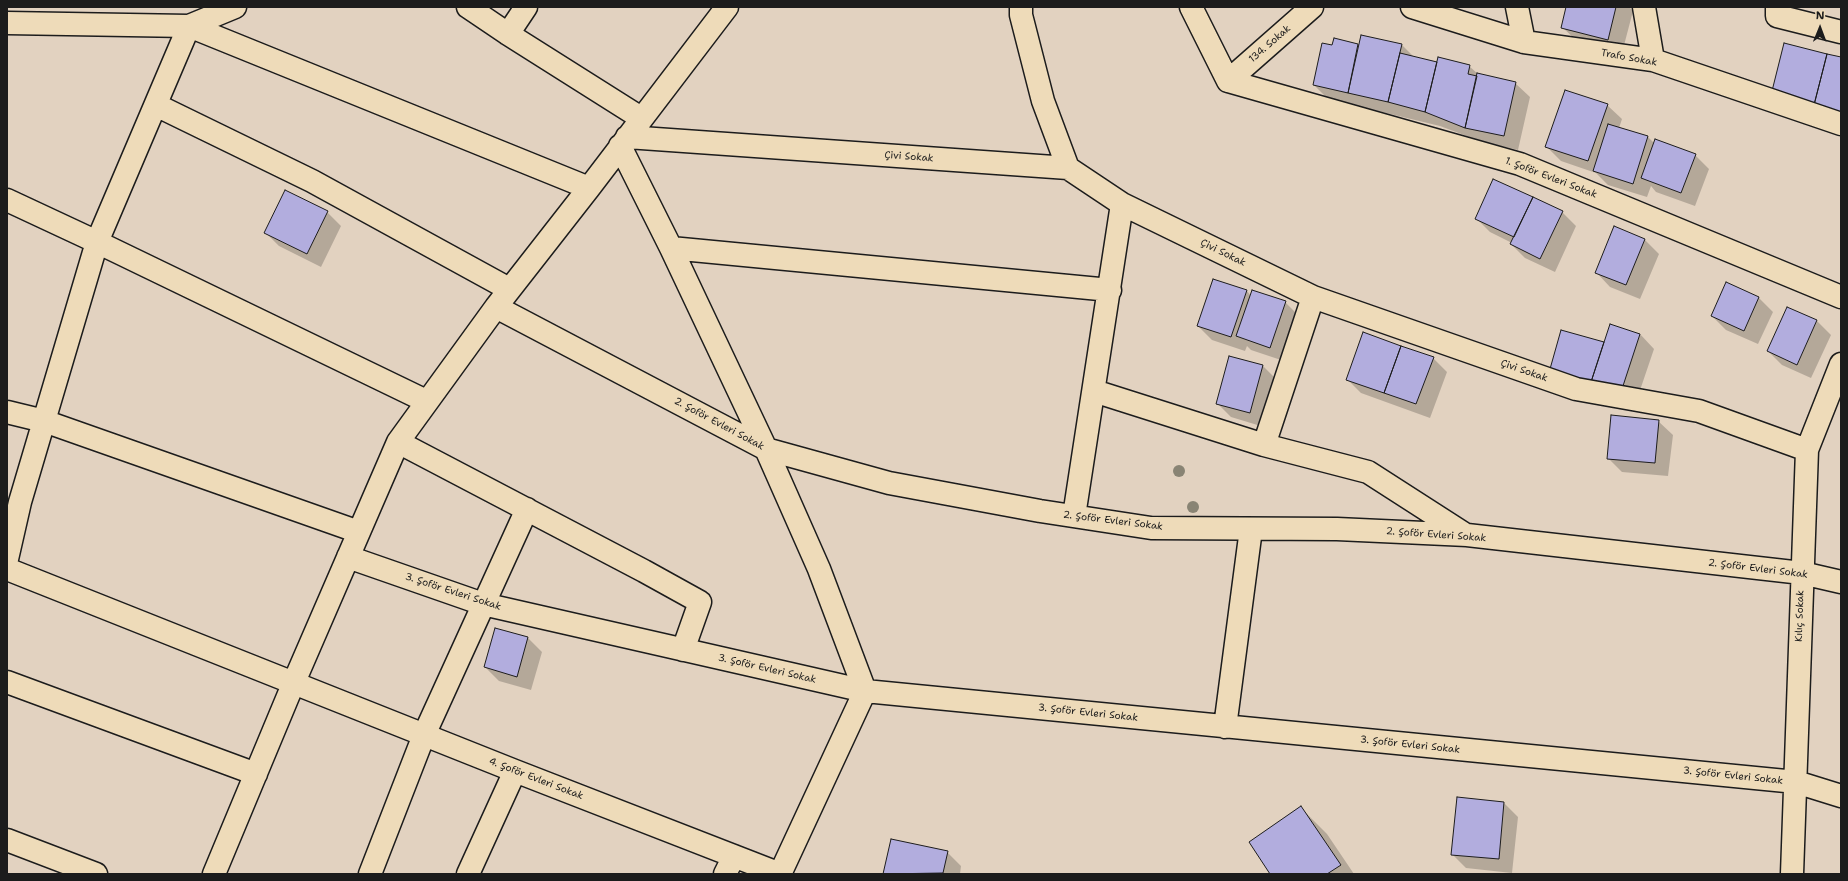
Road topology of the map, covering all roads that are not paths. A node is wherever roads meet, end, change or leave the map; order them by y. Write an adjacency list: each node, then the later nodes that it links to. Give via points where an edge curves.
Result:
1 (235, 7): 13 (street)
2 (468, 7): 15 (street)
3 (526, 7): 15 (street)
4 (726, 7): 20 (street)
5 (1021, 7): 23 (street, via 1043,101)
6 (1191, 7): 18 (street)
7 (1312, 7): 18 (street, 134. Sokak)
8 (1412, 7): 16 (street, Trafo Sokak)
9 (1517, 7): 16 (street)
10 (1644, 7): 17 (street)
11 (1776, 7): 14 (street, via 1777,16)
12 (7, 23): 13 (street)
13 (188, 26): 19 (street); 24 (street)
14 (1841, 32)
15 (508, 34): 20 (street)
16 (1524, 42): 17 (street, Trafo Sokak)
17 (1653, 60): 21 (street, Trafo Sokak)
18 (1228, 81): 32 (street, 1. Şoför Evleri Sokak, via 1520,164)
19 (156, 105): 27 (street); 29 (street, via 312,181)
20 (641, 118): 22 (street)
21 (1841, 124)
22 (623, 141): 23 (street, Çivi Sokak); 24 (street); 28 (street)
23 (1068, 168): 26 (street, Çivi Sokak)
24 (589, 188): 29 (street)
25 (7, 200): 27 (street)
26 (1122, 204): 30 (street); 31 (street, Çivi Sokak)
27 (97, 242): 36 (street); 38 (street)
28 (671, 248): 30 (street); 41 (street, via 758,437)
29 (509, 290): 33 (street)
30 (1110, 290): 35 (street)
31 (1313, 297): 40 (street); 42 (street, Çivi Sokak, via 1576,390 1699,411)
32 (1841, 297)
33 (496, 307): 36 (street); 41 (street, 2. Şoför Evleri Sokak)
34 (1841, 364): 42 (street, Kılıç Sokak)
35 (1094, 392): 40 (street); 44 (street)
36 (426, 401): 39 (street)
37 (7, 412): 38 (street)
38 (44, 421): 46 (street); 49 (street, via 20,502)
39 (398, 442): 43 (street); 46 (street)
40 (1264, 445): 47 (street, via 1368,472)
41 (766, 449): 44 (street, 2. Şoför Evleri Sokak, via 889,483); 57 (street, via 819,569)
42 (1807, 450): 51 (street, Kılıç Sokak)
43 (527, 509): 53 (street); 54 (street, via 700,602)
44 (1074, 516): 45 (street, 2. Şoför Evleri Sokak, via 1151,528)
45 (1251, 529): 47 (street, 2. Şoför Evleri Sokak, via 1337,529); 58 (street)
46 (359, 532): 48 (street)
47 (1467, 536): 51 (street, 2. Şoför Evleri Sokak)
48 (348, 557): 53 (street, 3. Şoför Evleri Sokak); 56 (street)
49 (7, 559)
50 (7, 569): 56 (street, 4. Şoför Evleri Sokak)
51 (1802, 573): 52 (street, 2. Şoför Evleri Sokak); 62 (street, Kılıç Sokak)
52 (1841, 582)
53 (484, 604): 54 (street, 3. Şoför Evleri Sokak); 59 (street)
54 (683, 650): 57 (street, 3. Şoför Evleri Sokak)
55 (7, 682): 61 (street)
56 (294, 682): 59 (street, 4. Şoför Evleri Sokak); 61 (street)
57 (864, 691): 58 (street, 3. Şoför Evleri Sokak); 70 (street)
58 (1225, 727): 62 (street, 3. Şoför Evleri Sokak)
59 (424, 735): 60 (street, 4. Şoför Evleri Sokak); 68 (street)
60 (515, 771): 65 (street, 4. Şoför Evleri Sokak); 69 (street)
61 (256, 774): 67 (street)
62 (1796, 782): 63 (street, 3. Şoför Evleri Sokak); 71 (street, Kılıç Sokak)
63 (1841, 796)
64 (7, 840): 66 (street)
65 (730, 865): 70 (street, 4. Şoför Evleri Sokak)
66 (96, 874)
67 (214, 874)
68 (370, 874)
69 (468, 874)
70 (780, 874)
71 (1792, 874)

